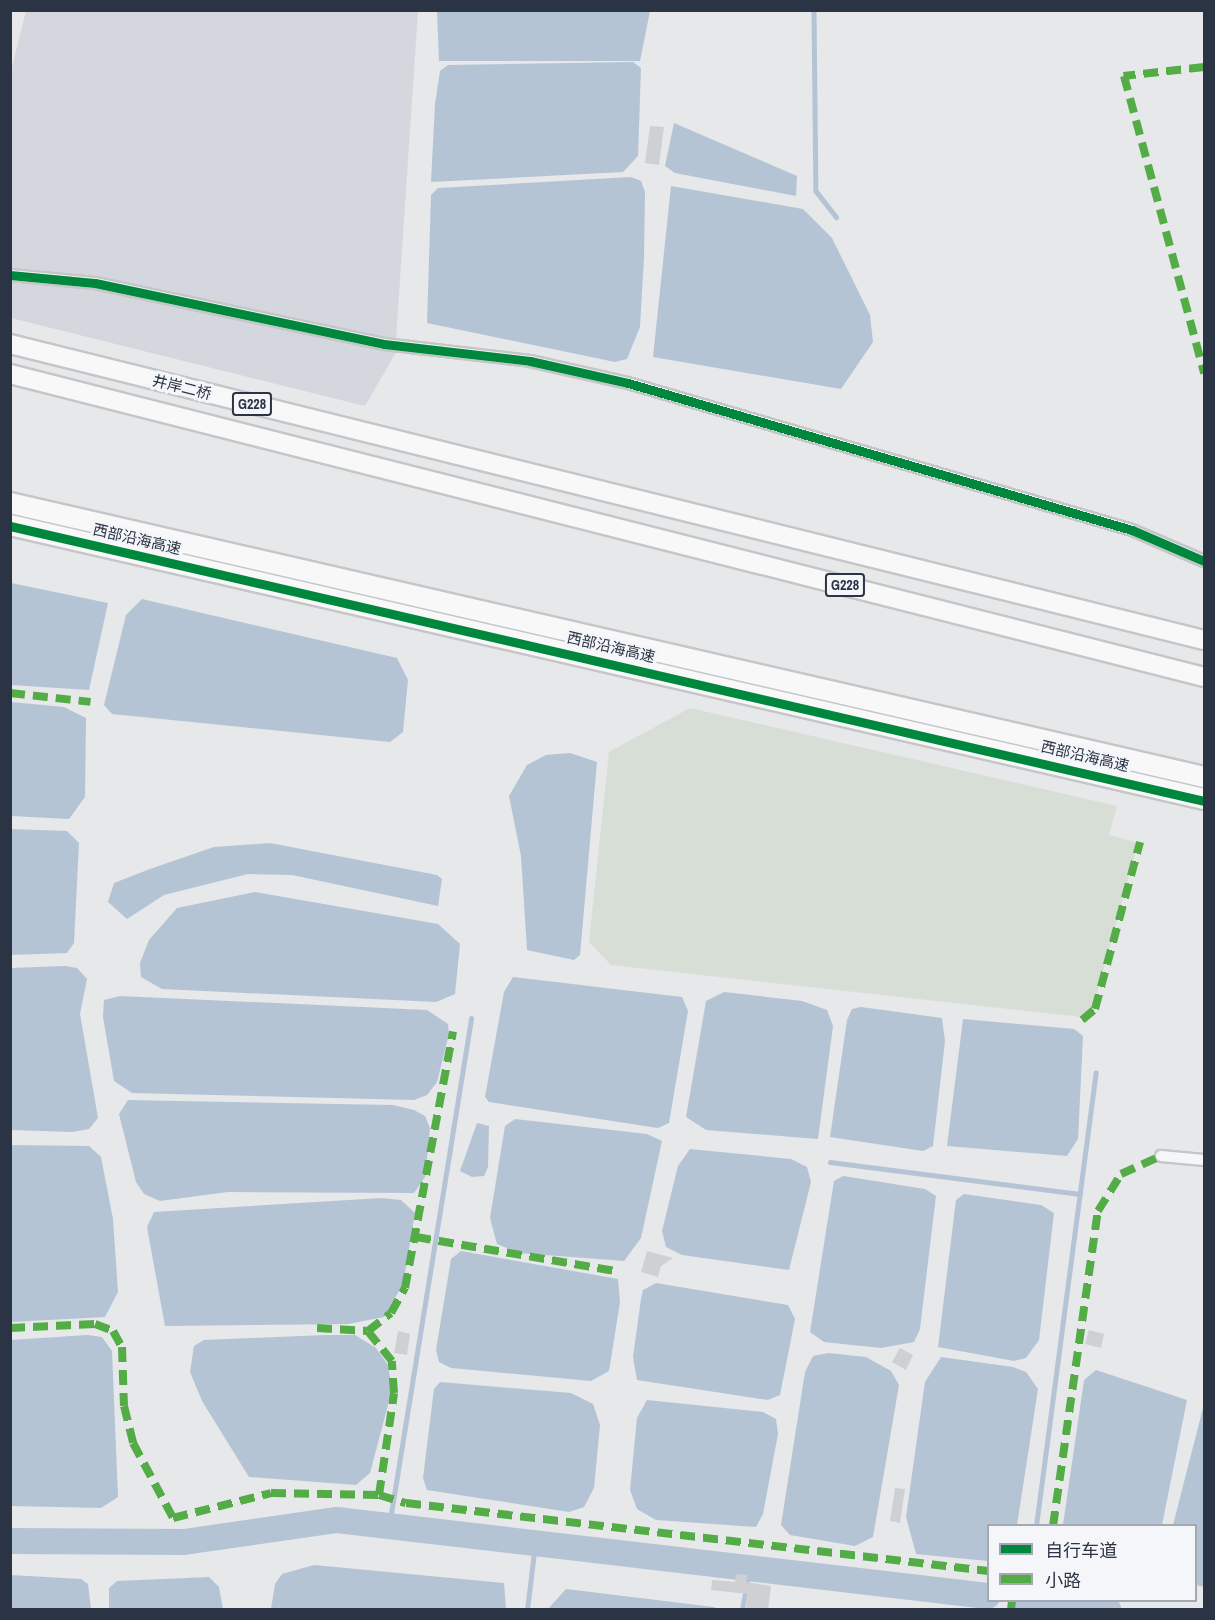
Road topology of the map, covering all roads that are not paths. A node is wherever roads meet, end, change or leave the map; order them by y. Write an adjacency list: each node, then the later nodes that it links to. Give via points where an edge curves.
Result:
1 (10, 275): 6 (street, via 95,283 384,344 530,361 628,383 1132,530)
2 (10, 344): 7 (highway, 井岸二桥 / G228)
3 (10, 374): 8 (highway, 井岸二桥 / G228)
4 (10, 503): 9 (highway, 西部沿海高速)
5 (10, 525): 10 (highway, 西部沿海高速)
6 (1204, 561)
7 (1204, 640)
8 (1204, 677)
9 (1204, 777)
10 (1204, 800)
11 (1161, 1156): 12 (street)
12 (1204, 1160)

